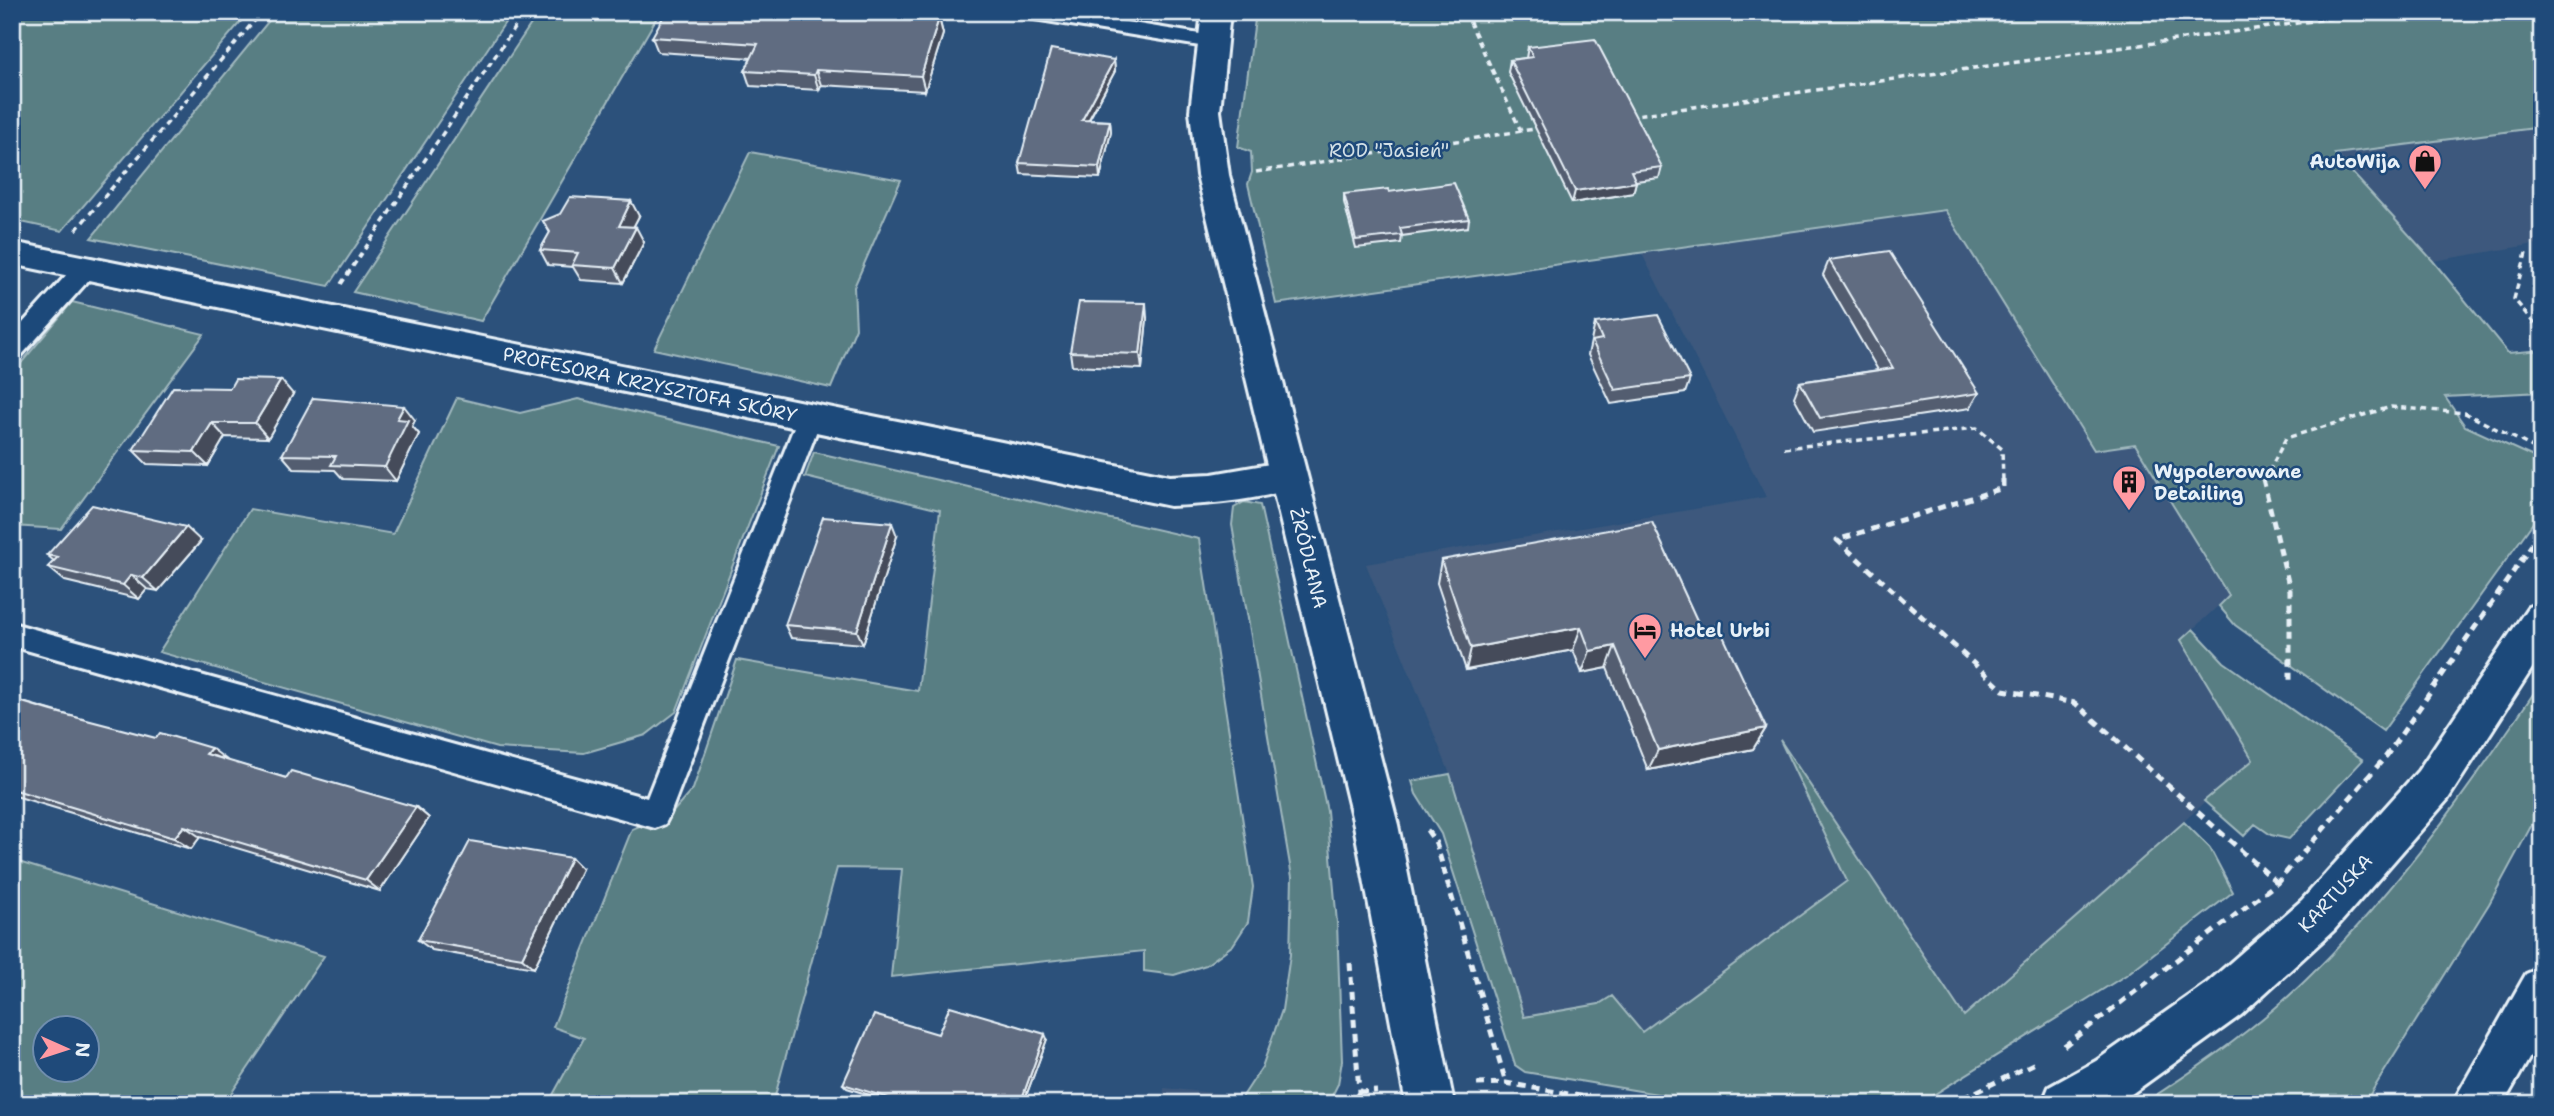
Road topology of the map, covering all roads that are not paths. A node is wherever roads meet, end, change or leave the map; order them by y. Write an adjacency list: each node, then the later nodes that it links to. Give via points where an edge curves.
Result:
1 (1028, 12): 2 (lane)
2 (1214, 27): 7 (street, ŹRÓDLANA, via 1206,111 1213,175)
3 (12, 253): 4 (street, PROFESORA KRZYSZTOFA SKÓRY)
4 (86, 268): 5 (lane); 6 (street, PROFESORA KRZYSZTOFA SKÓRY)
5 (12, 351)
6 (810, 417): 7 (street, PROFESORA KRZYSZTOFA SKÓRY, via 1170,491); 9 (lane, via 655,814)
7 (1288, 476): 11 (street, ŹRÓDLANA, via 1376,825)
8 (2542, 619): 12 (street, KARTUSKA, via 2433,785 2318,915 2224,999 2113,1078)
9 (12, 634)
10 (2542, 990): 13 (street)
11 (1430, 1104)
12 (2066, 1104)
13 (2476, 1104)

